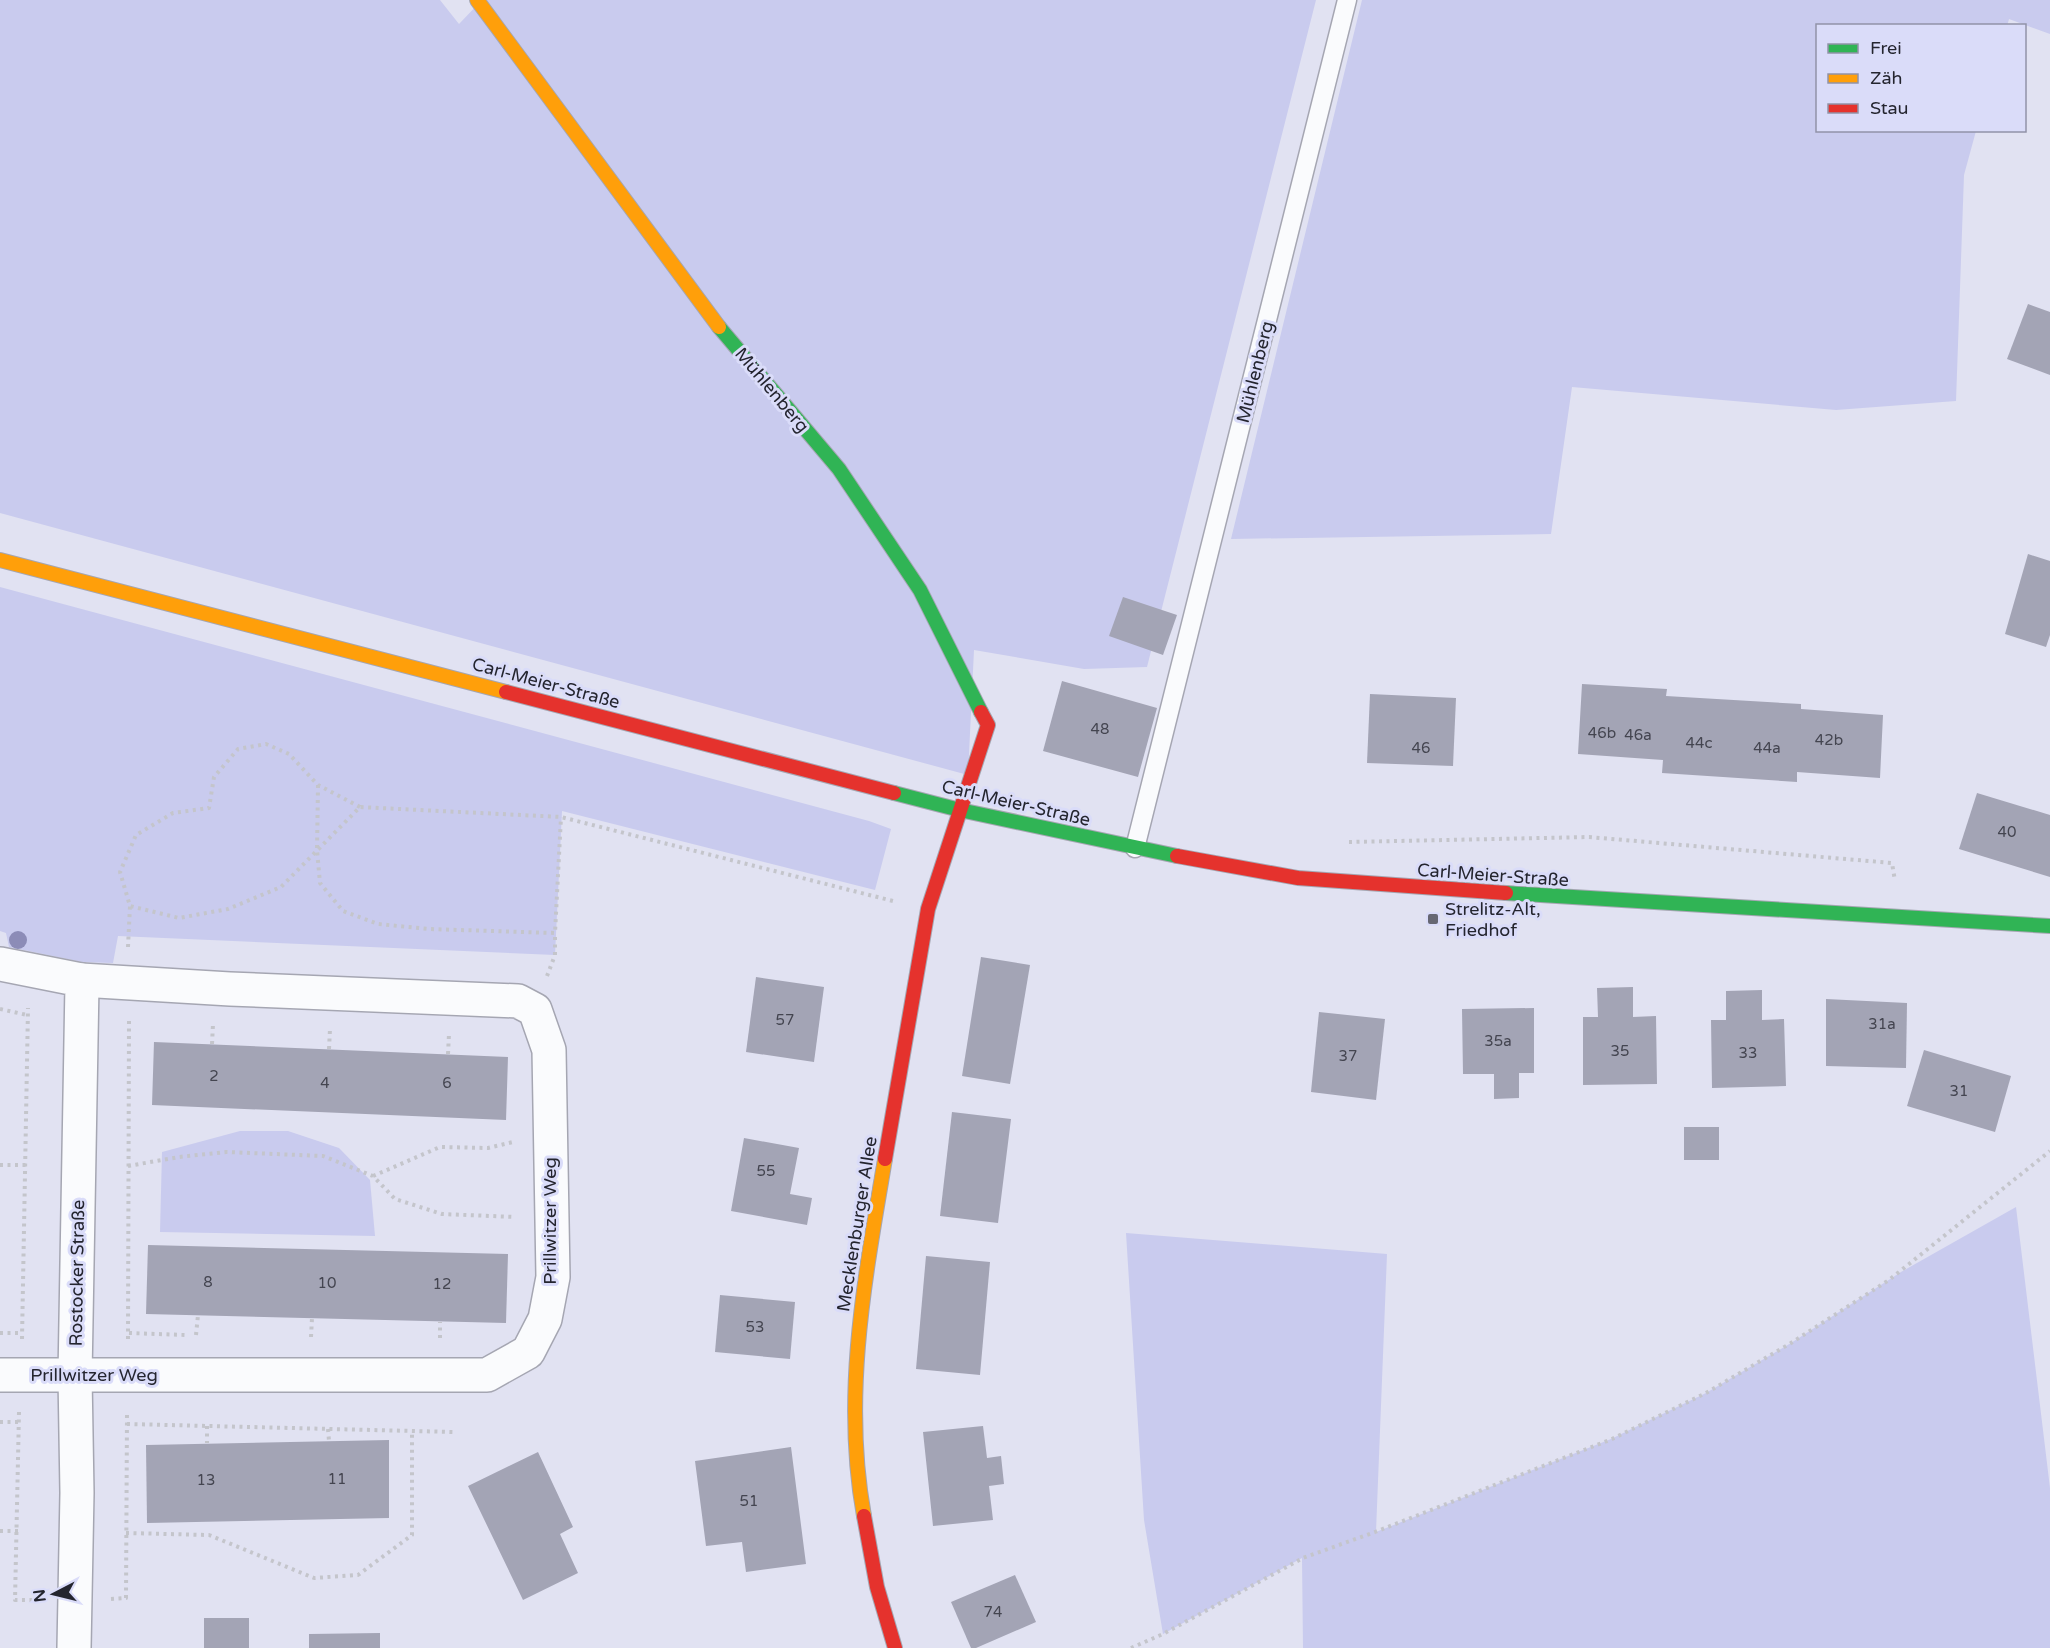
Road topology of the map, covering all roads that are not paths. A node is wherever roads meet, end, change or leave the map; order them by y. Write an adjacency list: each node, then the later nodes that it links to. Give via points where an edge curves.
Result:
1 (477, 0): 4 (street, Mühlenberg, via 713,319 838,469 920,590 988,725)
2 (1347, 0): 5 (lane, Mühlenberg)
3 (0, 560): 4 (street, Carl-Meier-Straße)
4 (960, 810): 5 (street, Carl-Meier-Straße); 12 (street, Mecklenburger Allee, via 928,909 862,1295 856,1356 859,1489 877,1587)
5 (1135, 848): 6 (street, Carl-Meier-Straße, via 1298,878)
6 (2050, 926)
7 (0, 964): 8 (street)
8 (81, 981): 10 (street, Rostocker Straße); 10 (street, Prillwitzer Weg, via 518,1001 536,1010 549,1050 553,1277 545,1319 528,1352 487,1375)
9 (10, 1375): 10 (street, Prillwitzer Weg)
10 (75, 1376): 11 (street, Rostocker Straße)
11 (74, 1648)
12 (895, 1648)

